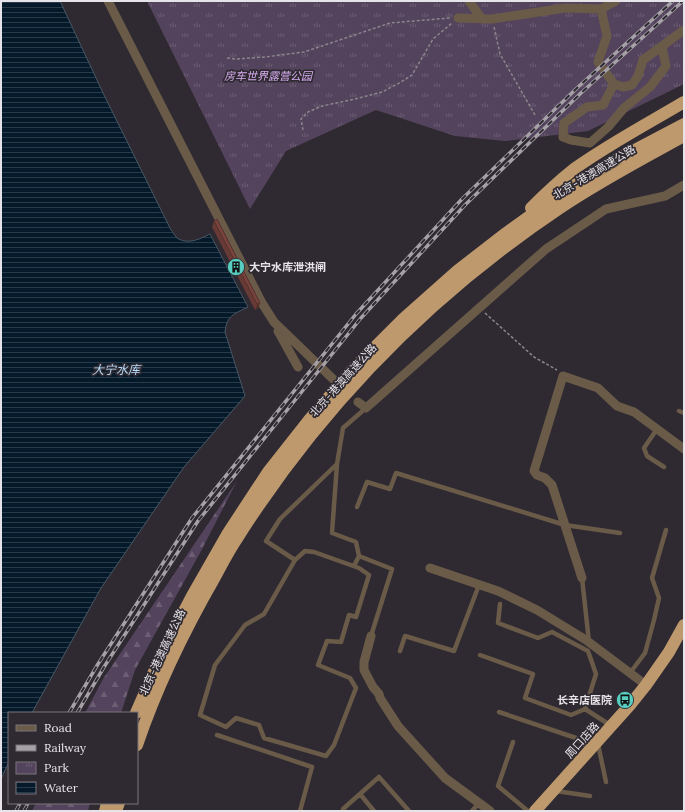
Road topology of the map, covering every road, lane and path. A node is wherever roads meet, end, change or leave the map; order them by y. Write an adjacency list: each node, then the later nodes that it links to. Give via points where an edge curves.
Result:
1 (108, 1): 20 (street, via 262,304)
2 (469, 1): 6 (street)
3 (616, 1): 4 (street)
4 (601, 9): 7 (street, via 565,8); 11 (street, via 607,36 598,62)
5 (458, 18): 6 (street); 10 (path, via 390,24 304,52); 15 (path, via 433,39 412,74 401,82 382,92 322,106 308,112 302,119)
6 (482, 19): 7 (street)
7 (492, 19): 13 (path, via 500,54)
8 (684, 30): 9 (street)
9 (662, 47): 11 (street, via 644,60 632,85 623,87); 11 (street, via 666,66 650,87 624,108 608,127 590,143 563,137 564,123 587,107 603,104)
10 (227, 58)
11 (614, 84)
12 (684, 102): 18 (highway, via 574,170 548,190)
13 (535, 115)
14 (684, 124): 18 (highway, 北京-港澳高速公路, via 608,164)
15 (303, 130)
16 (684, 136): 55 (highway, 北京-港澳高速公路, via 613,174 513,241 410,327 362,375 278,478 237,538 174,653)
17 (684, 185): 19 (street, via 665,196 606,209 546,249)
18 (506, 232): 51 (highway, 北京-港澳高速公路, via 409,313 354,368 268,472 228,533 192,596 164,649)
19 (479, 308): 22 (path, via 534,356); 25 (street)
20 (274, 322): 21 (street); 23 (street)
21 (298, 367)
22 (563, 376): 28 (street, via 598,388 618,406 634,412); 33 (street, via 534,471 552,485)
23 (334, 380)
24 (358, 402): 25 (street)
25 (366, 408): 30 (lane, via 343,428)
26 (679, 411): 27 (lane)
27 (684, 413)
28 (657, 429): 29 (street); 31 (lane, via 644,448 647,456)
29 (684, 449)
30 (337, 464): 36 (lane, via 332,533 356,542); 37 (lane, via 280,519 266,540)
31 (664, 466)
32 (357, 507): 33 (lane, via 367,482 390,489 396,473)
33 (565, 525): 35 (lane); 40 (street)
34 (666, 530): 48 (lane, via 652,578 659,598 654,620 645,653)
35 (620, 533)
36 (359, 556): 38 (lane); 44 (lane, via 392,569)
37 (295, 560): 38 (lane, via 305,551); 38 (lane, via 264,614 245,625 215,665 200,715 226,727 236,718 259,725 264,738 326,756 334,745 356,688 350,678 318,665 327,641 341,642 349,615 356,618 369,574)
38 (354, 566)
39 (430, 568): 41 (street)
40 (582, 578): 45 (lane)
41 (479, 584): 45 (street, via 537,610); 46 (lane, via 454,651 405,636)
42 (500, 604): 50 (lane, via 498,623 538,638 552,632 588,651 596,674)
43 (684, 625): 49 (highway, 周口店路, via 669,652)
44 (371, 636): 62 (street, via 364,670 398,726 445,778)
45 (589, 643): 48 (street)
46 (400, 651)
47 (480, 655): 50 (lane, via 533,674 525,698 571,715)
48 (630, 672): 49 (street)
49 (646, 684): 53 (highway, 周口店路)
50 (585, 709): 53 (lane)
51 (136, 712)
52 (499, 712): 57 (lane)
53 (612, 726): 57 (highway, 周口店路)
54 (217, 735): 64 (lane, via 312,767)
55 (138, 742)
56 (513, 742): 69 (lane, via 498,786)
57 (594, 746): 58 (lane); 59 (highway, 周口店路)
58 (606, 782)
59 (554, 790): 61 (lane); 70 (highway, 周口店路)
60 (360, 794): 63 (lane); 65 (lane); 66 (lane, via 379,777)
61 (590, 796)
62 (479, 803): 67 (lane); 68 (street)
63 (343, 809)
64 (300, 811)
65 (374, 811)
66 (409, 811)
67 (472, 811)
68 (490, 811)
69 (528, 811)
70 (535, 811)

